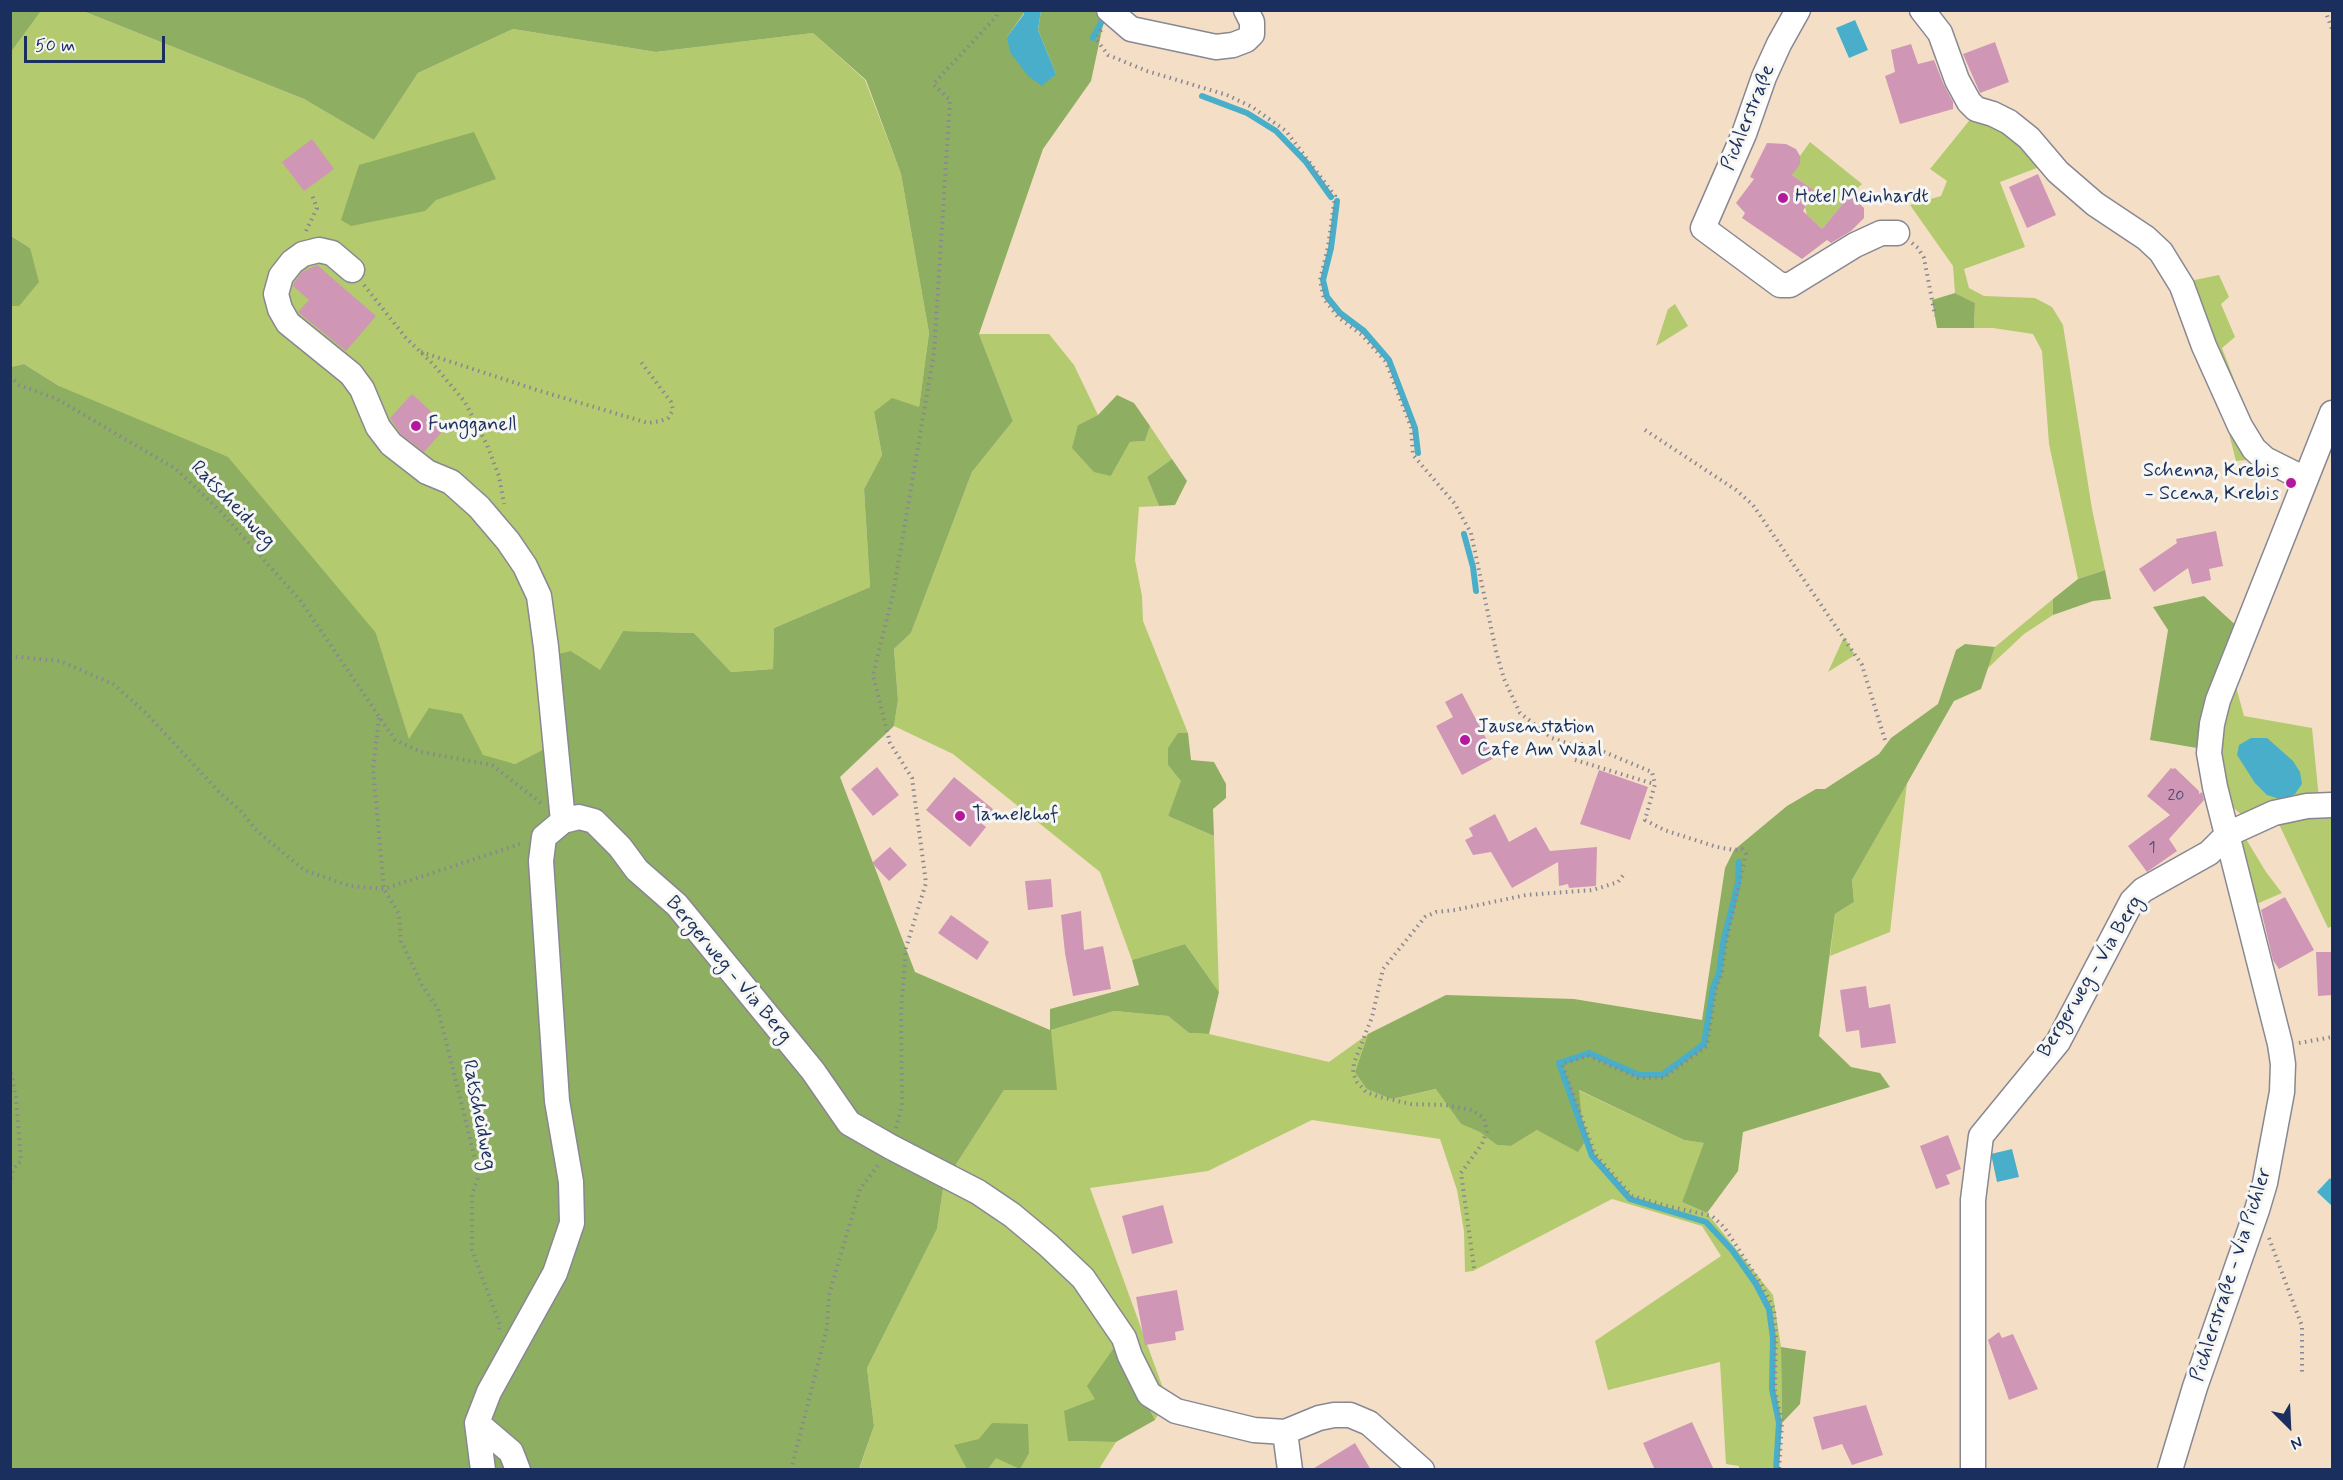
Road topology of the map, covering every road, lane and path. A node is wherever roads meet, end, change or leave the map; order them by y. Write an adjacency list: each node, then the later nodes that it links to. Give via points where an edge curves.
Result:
1 (999, 10): 34 (path, via 933,84 950,100 934,353 893,594 873,675 890,743 912,778 926,883 906,948 901,1012 902,1105)
2 (1246, 10): 6 (street, via 1252,34 1233,45 1216,47 1131,29)
3 (1798, 10): 9 (street, Pichlerstraße, via 1753,86 1744,134 1702,228 1779,285 1790,285 1881,233)
4 (1922, 10): 18 (street, via 1940,33 1969,102 2009,122 2095,204 2161,252 2182,286 2204,346 2254,449 2265,459)
5 (2325, 10): 7 (path)
6 (1109, 11): 24 (path, via 1096,39 1108,55 1252,107 1286,130 1309,159 1335,196 1320,280 1324,299 1386,362 1411,427 1413,455 1455,504 1471,533 1504,679 1520,713 1552,738 1585,744 1652,772)
7 (2332, 29)
8 (312, 195): 10 (path, via 317,208)
9 (1897, 233): 12 (path, via 1918,248 1924,258)
10 (292, 261): 11 (street, via 319,250 332,253); 19 (street, via 281,276 276,294 288,323 351,375 391,444 427,472 451,482)
11 (352, 270): 13 (path)
12 (1935, 316)
13 (421, 352): 14 (path, via 648,423 668,418 673,410 671,402); 19 (path, via 465,402 487,445 498,476)
14 (641, 362)
15 (10, 376): 21 (path, Ratscheidweg, via 176,469 220,511 300,600)
16 (2332, 413): 18 (street, Pichlerstraße - Via Pichler)
17 (1645, 430): 22 (path, via 1753,505 1862,665)
18 (2305, 479): 27 (street, Pichlerstraße - Via Pichler, via 2218,699 2212,724 2209,753)
19 (508, 541): 26 (street, via 538,596)
20 (10, 659): 30 (path, via 60,661 113,684 145,712 257,831 304,870 350,886)
21 (379, 717): 26 (path, Ratscheidweg, via 395,740 421,752 492,765); 30 (path, via 373,769)
22 (1885, 740)
23 (1575, 760): 24 (path)
24 (1654, 784): 47 (path, via 1645,820 1717,847 1742,849 1746,854 1707,1046 1663,1078 1638,1078 1588,1056 1562,1064 1595,1154 1632,1196 1712,1216 1724,1227 1760,1282 1774,1309 1775,1390 1782,1423)
25 (2332, 805): 27 (street, via 2274,813)
26 (563, 821): 34 (street, Bergerweg - Via Berg, via 579,817 594,821 637,870 677,905 813,1071 849,1123); 40 (street, via 544,837 541,861 557,1101 571,1182 572,1223 555,1273 489,1392)
27 (2228, 834): 32 (street, Pichlerstraße - Via Pichler); 48 (street, Bergerweg - Via Berg, via 2209,853 2143,890 2132,901 2058,1042 1981,1136 1973,1200)
28 (533, 838): 30 (path)
29 (1625, 873): 37 (path, via 1618,882 1593,890 1526,895 1436,912 1425,917 1383,969 1353,1073 1366,1092 1380,1097 1472,1110 1484,1118 1487,1131 1482,1144 1461,1173)
30 (384, 889): 38 (path, Ratscheidweg, via 399,914 401,941 441,1019 479,1175 472,1194 472,1250 500,1325)
31 (2332, 1037): 32 (path)
32 (2280, 1044): 49 (street, Pichlerstraße - Via Pichler, via 2282,1092 2265,1183)
33 (10, 1067): 35 (path, via 21,1161 13,1169)
34 (891, 1148): 41 (street, Bergerweg - Via Berg, via 978,1192 1067,1262 1083,1278 1124,1338 1149,1394 1176,1411 1254,1430); 44 (path, via 860,1189 828,1294 827,1328)
35 (10, 1185)
36 (2267, 1234): 39 (path, via 2302,1326)
37 (1474, 1268)
38 (498, 1336)
39 (2302, 1375)
40 (477, 1423): 42 (street); 43 (street, via 511,1452)
41 (1285, 1432): 45 (street); 46 (street, Bergerweg - Via Berg, via 1319,1418 1350,1415 1369,1423)
42 (483, 1470)
43 (518, 1470)
44 (791, 1470)
45 (1290, 1470)
46 (1422, 1470)
47 (1779, 1470)
48 (1973, 1470)
49 (2170, 1470)

